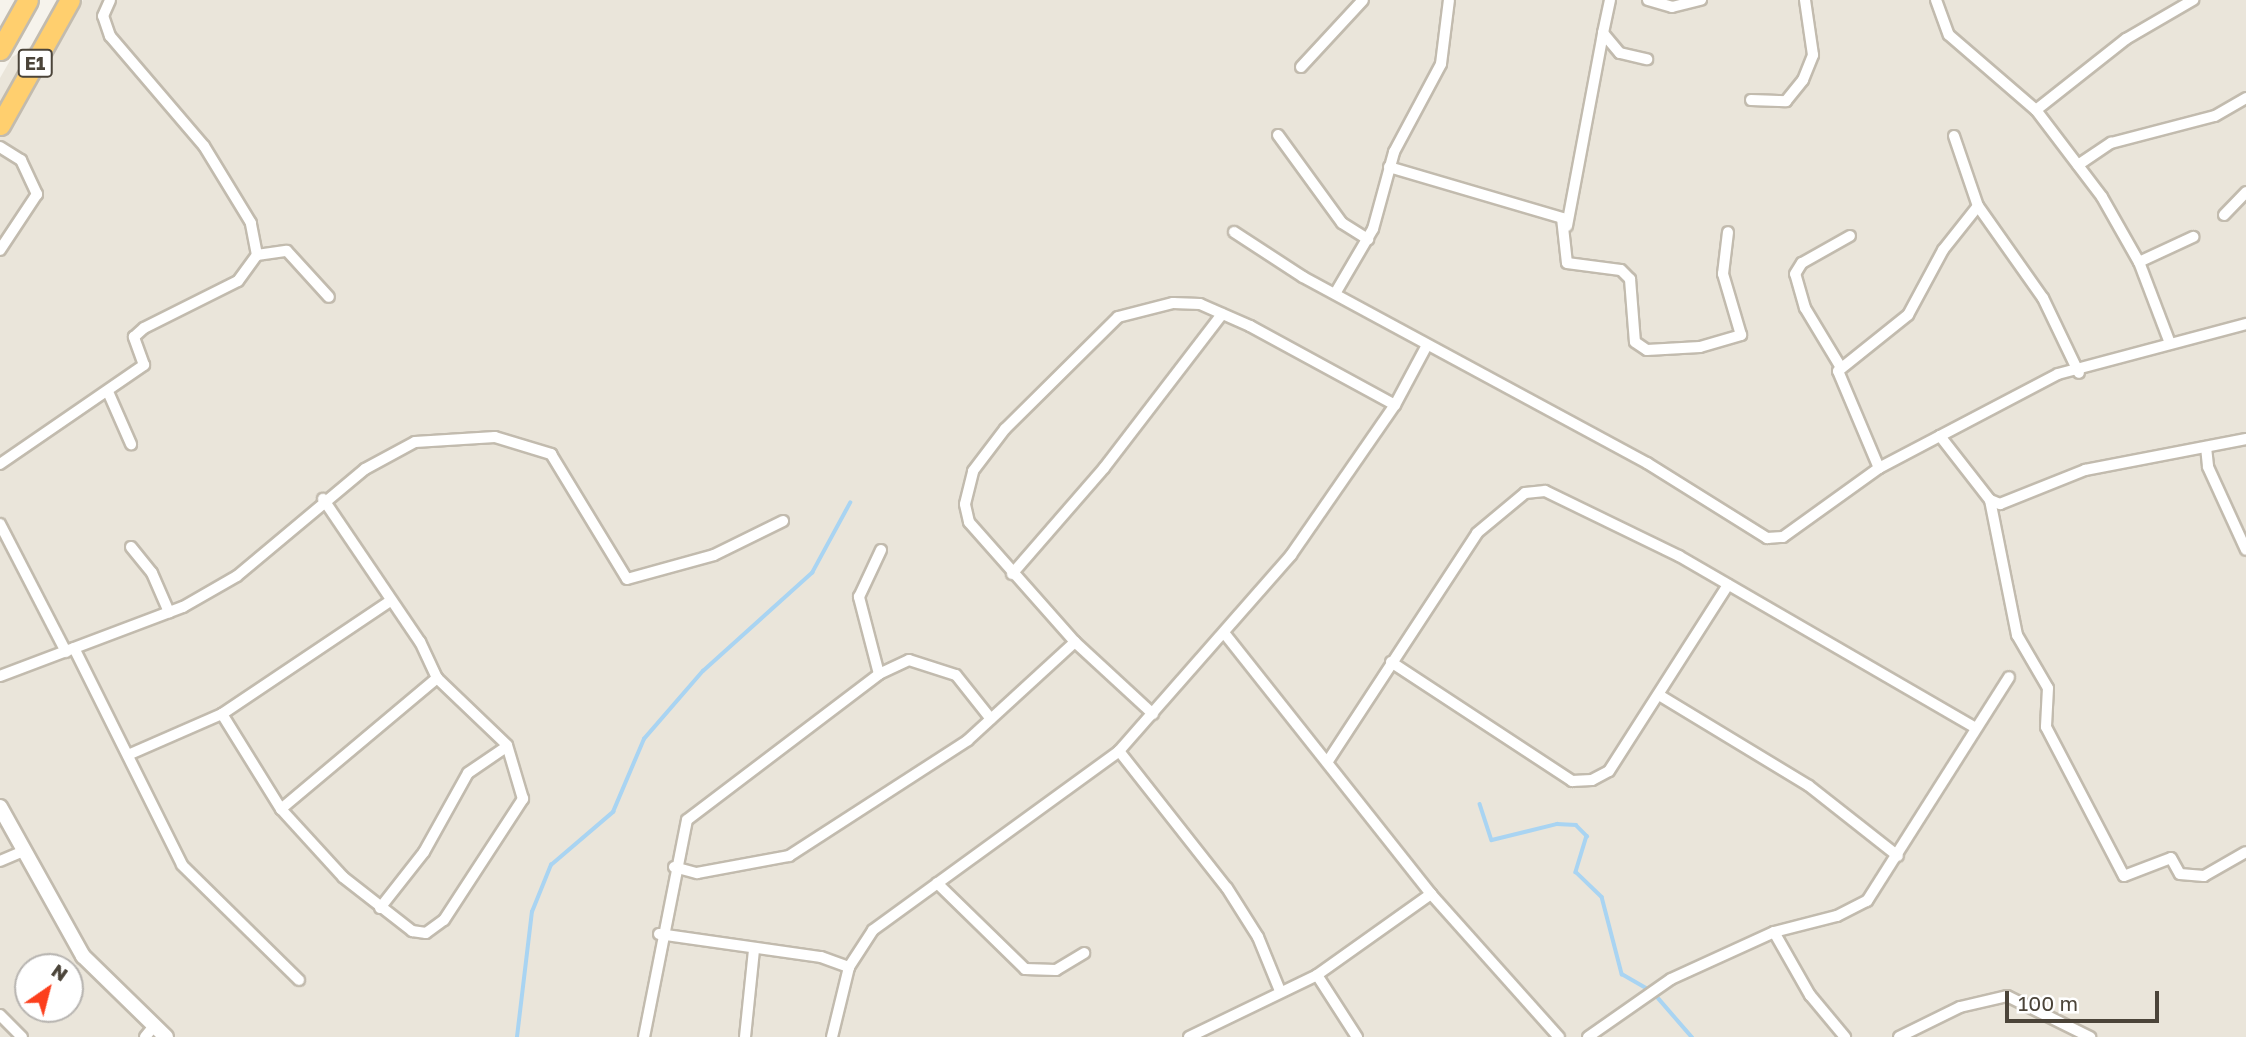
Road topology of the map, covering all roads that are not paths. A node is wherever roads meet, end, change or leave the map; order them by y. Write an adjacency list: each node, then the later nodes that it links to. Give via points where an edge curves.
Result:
1 (29, 0): 13 (highway, E1)
2 (70, 0): 19 (highway, E1)
3 (110, 0): 35 (street, via 103,16 110,36 204,146 251,223)
4 (1363, 0): 15 (street)
5 (1610, 0): 12 (street)
6 (1648, 0): 7 (street, via 1672,7)
7 (1701, 0)
8 (1805, 0): 17 (street, via 1813,55 1803,80 1786,101)
9 (1936, 0): 18 (street, via 1956,43)
10 (2193, 0): 18 (street, via 2126,39)
11 (1445, 2): 24 (street, via 1441,64)
12 (1603, 33): 14 (street, via 1620,52); 28 (street)
13 (0, 50)
14 (1647, 59)
15 (1301, 67)
16 (2246, 98): 23 (street, via 2216,116 2111,143)
17 (1751, 100)
18 (2036, 110): 23 (street)
19 (0, 125)
20 (1278, 135): 33 (street, via 1342,223)
21 (1954, 136): 26 (street)
22 (0, 147): 34 (street, via 21,160 37,194)
23 (2078, 165): 36 (street)
24 (1389, 167): 28 (street, via 1552,214); 33 (street)
25 (2246, 192): 27 (street)
26 (1978, 206): 43 (street, via 1943,250 1908,315); 44 (street, via 2043,298)
27 (2224, 215)
28 (1567, 226): 30 (street, via 1567,262 1621,270 1630,279 1635,342 1647,350 1700,347 1741,335 1723,274)
29 (1234, 232): 37 (street)
30 (1728, 232)
31 (1850, 236): 43 (street, via 1802,263 1796,274 1805,308)
32 (2193, 237): 36 (street)
33 (1368, 239): 37 (street)
34 (0, 250)
35 (257, 256): 38 (street, via 287,251); 45 (street, via 238,281 134,337 144,365)
36 (2139, 262): 41 (street)
37 (1336, 292): 42 (street)
38 (329, 297)
39 (1222, 314): 46 (street); 60 (street, via 1104,468); 60 (street, via 1199,304 1173,303 1118,317 1005,429 972,471 965,504 969,522)
40 (2246, 324): 41 (street)
41 (2170, 343): 44 (street)
42 (1427, 345): 46 (street); 52 (street, via 1647,463 1767,538 1783,537)
43 (1840, 366): 52 (street, via 1844,397)
44 (2079, 373): 47 (street, via 2058,374)
45 (109, 394): 49 (street); 51 (street)
46 (1395, 405): 64 (street, via 1291,555)
47 (1940, 436): 52 (street); 54 (street)
48 (2246, 439): 50 (street)
49 (131, 444)
50 (2206, 447): 54 (street, via 2085,470 2000,504); 59 (street, via 2208,467)
51 (0, 464)
52 (1879, 468)
53 (323, 499): 55 (street, via 415,442 495,437 551,454 627,579 714,555); 62 (street); 63 (street, via 237,576)
54 (1990, 500): 84 (street, via 2017,635 2048,688 2046,727 2124,876 2171,858 2180,874 2204,876)
55 (783, 521)
56 (0, 524): 66 (street)
57 (131, 547): 63 (street, via 152,573)
58 (881, 550): 68 (street, via 859,597)
59 (2246, 550)
60 (1012, 574): 65 (street)
61 (1728, 585): 67 (street, via 1569,500 1545,491 1525,494 1477,533); 72 (street); 76 (street)
62 (390, 601): 71 (street); 73 (street)
63 (169, 612): 66 (street)
64 (1225, 634): 74 (street); 80 (street)
65 (1075, 642): 74 (street); 75 (street)
66 (70, 650): 69 (street); 79 (street)
67 (1391, 662): 72 (street, via 1572,781 1609,771); 80 (street)
68 (879, 674): 75 (street, via 909,660 937,665 956,675); 87 (street, via 687,820)
69 (0, 676)
70 (2008, 677): 76 (street)
71 (437, 678): 77 (street, via 498,735); 82 (street)
72 (1659, 695): 85 (street, via 1809,786)
73 (222, 714): 79 (street); 82 (street)
74 (1153, 714): 78 (street)
75 (991, 719): 87 (street, via 789,856 697,873)
76 (1976, 728): 85 (street)
77 (503, 749): 90 (street, via 468,773 424,852); 90 (street, via 516,766 513,777 523,799 444,920 426,933 412,931)
78 (1119, 751): 88 (street); 98 (street, via 1227,888 1258,937)
79 (128, 755): 97 (street, via 182,865)
80 (1328, 761): 89 (street)
81 (0, 807): 83 (street)
82 (281, 809): 90 (street)
83 (23, 851): 86 (street); 100 (street, via 83,956)
84 (2246, 852)
85 (1898, 856): 91 (street, via 1853,910)
86 (0, 861)
87 (674, 867): 92 (street)
88 (937, 883): 94 (street, via 1025,969 1055,970); 95 (street, via 873,930)
89 (1431, 894): 96 (street); 108 (street)
90 (380, 908)
91 (1774, 932): 109 (street, via 1671,979); 110 (street, via 1810,995)
92 (659, 934): 93 (street); 103 (street)
93 (754, 950): 95 (street, via 821,957); 104 (street)
94 (1084, 953)
95 (849, 967): 105 (street)
96 (1317, 975): 98 (street); 107 (street)
97 (299, 980)
98 (1280, 991): 106 (street)
99 (0, 1015): 101 (street)
100 (149, 1031): 102 (street)
101 (22, 1037)
102 (166, 1037)
103 (644, 1037)
104 (745, 1037)
105 (832, 1037)
106 (1189, 1037)
107 (1357, 1037)
108 (1559, 1037)
109 (1588, 1037)
110 (1845, 1037)
111 (1899, 1037): 112 (street, via 1960,1007 2007,996)
112 (2090, 1037)

